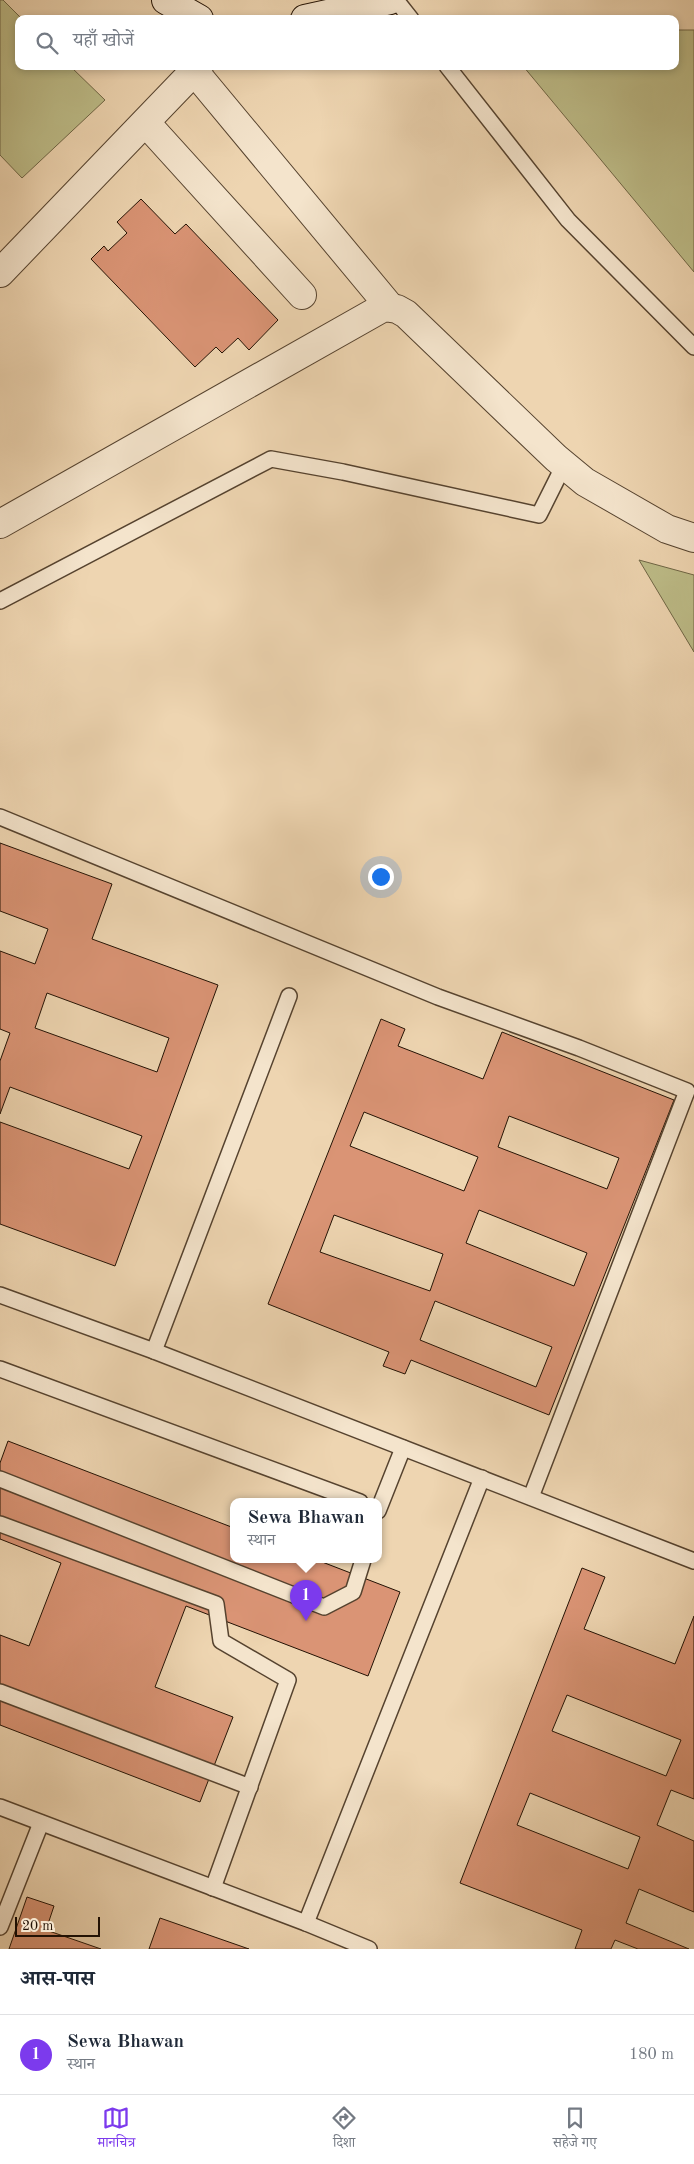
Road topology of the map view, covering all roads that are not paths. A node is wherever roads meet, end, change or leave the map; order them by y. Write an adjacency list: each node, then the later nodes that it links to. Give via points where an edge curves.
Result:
1 (166, 0): 4 (street)
2 (390, 0): 5 (street)
3 (396, 0): 6 (lane)
4 (192, 15)
5 (323, 15)
6 (408, 15)
7 (196, 70): 10 (street)
8 (198, 70): 13 (street)
9 (451, 70): 14 (lane, via 568,220)
10 (146, 122): 11 (street); 12 (street)
11 (0, 273)
12 (302, 295)
13 (390, 307): 15 (street, via 406,314); 16 (street, via 378,309)
14 (694, 347)
15 (564, 465): 17 (street, via 585,482 650,520); 18 (lane, via 539,515 271,459)
16 (0, 524)
17 (694, 538)
18 (0, 601)
19 (0, 817): 27 (lane, via 438,997 687,1090)
20 (289, 996): 22 (lane)
21 (0, 1294): 22 (lane)
22 (154, 1351): 24 (lane)
23 (0, 1370): 28 (lane)
24 (402, 1448): 25 (lane); 29 (lane)
25 (482, 1478): 27 (lane); 38 (lane)
26 (0, 1479): 32 (lane, via 324,1607 353,1592)
27 (530, 1497): 31 (lane)
28 (349, 1498)
29 (382, 1500)
30 (0, 1524): 34 (lane, via 216,1604 221,1641 288,1680)
31 (694, 1562)
32 (362, 1563)
33 (0, 1692): 34 (lane)
34 (250, 1787): 37 (lane)
35 (0, 1807): 36 (lane)
36 (41, 1823): 37 (lane); 39 (lane)
37 (213, 1888): 38 (lane)
38 (306, 1923): 40 (lane)
39 (0, 1927)
40 (369, 1949)

